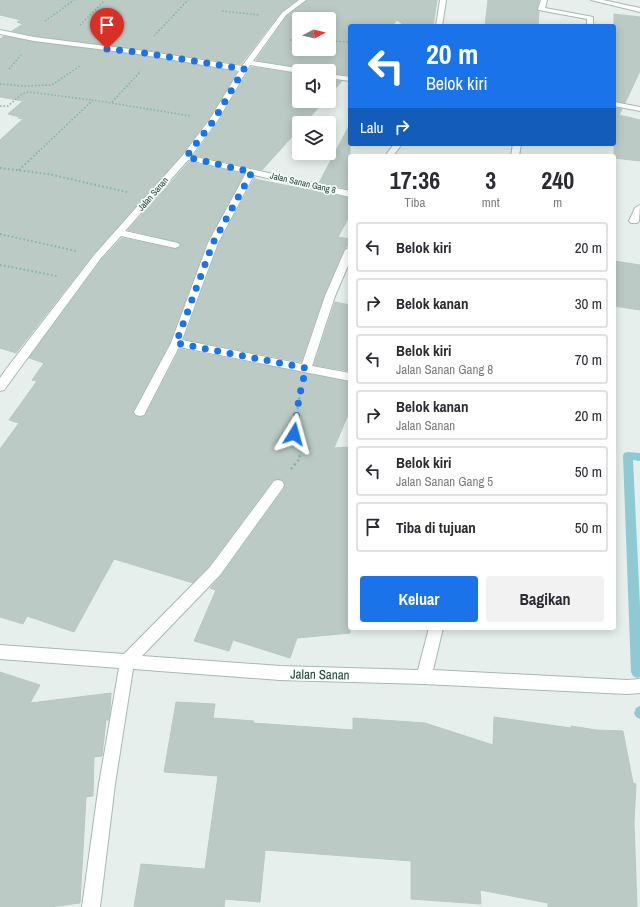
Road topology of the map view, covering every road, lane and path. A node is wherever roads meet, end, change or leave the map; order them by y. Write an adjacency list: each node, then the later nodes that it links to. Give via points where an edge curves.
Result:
1 (74, 0): 14 (path)
2 (188, 0): 19 (path)
3 (303, 0): 10 (street, Jalan Sanan)
4 (443, 0): 11 (street)
5 (544, 0): 12 (street, via 541,9 591,18)
6 (594, 0): 8 (street)
7 (104, 1): 16 (path)
8 (640, 10)
9 (222, 11): 10 (path)
10 (280, 19): 21 (street, Jalan Sanan)
11 (439, 24)
12 (590, 24)
13 (0, 32): 14 (street)
14 (21, 37): 16 (street)
15 (336, 41): 17 (path)
16 (63, 42): 18 (street)
17 (348, 42)
18 (92, 47): 19 (street); 25 (path, via 80,66 52,85)
19 (138, 52): 20 (street)
20 (157, 55): 21 (street); 27 (path)
21 (246, 66): 22 (street); 31 (street, Jalan Sanan)
22 (292, 70)
23 (336, 77): 24 (street)
24 (348, 79)
25 (0, 84)
26 (93, 100): 27 (path); 29 (path, via 28,92 8,106); 34 (path)
27 (112, 102): 31 (path)
28 (616, 104): 30 (street)
29 (0, 106)
30 (640, 109)
31 (214, 120): 32 (street, Jalan Sanan)
32 (186, 157): 35 (street, Jalan Sanan Gang 8); 37 (street, Jalan Sanan)
33 (0, 168): 34 (path)
34 (19, 170): 37 (path)
35 (252, 172): 36 (street, Jalan Sanan Gang 8); 47 (street, via 213,243)
36 (348, 194)
37 (150, 197): 40 (street, Jalan Sanan)
38 (640, 208): 39 (street)
39 (634, 221)
40 (119, 233): 42 (street); 44 (street, Jalan Sanan)
41 (0, 234): 44 (path)
42 (175, 245)
43 (348, 255): 48 (street, via 330,296)
44 (98, 256): 46 (street, Jalan Sanan)
45 (0, 265): 46 (path)
46 (80, 280): 49 (street, Jalan Sanan)
47 (176, 343): 48 (street); 52 (street)
48 (306, 368): 50 (street); 53 (path)
49 (5, 369): 51 (street, Jalan Sanan)
50 (348, 377)
51 (0, 387)
52 (140, 412)
53 (294, 434)
54 (278, 485): 57 (street, via 215,570)
55 (436, 630): 58 (street)
56 (0, 652): 57 (street, Jalan Sanan)
57 (127, 661): 58 (street, Jalan Sanan, via 280,673); 60 (street)
58 (424, 677): 59 (street, Jalan Sanan)
59 (640, 686)
60 (91, 907)

